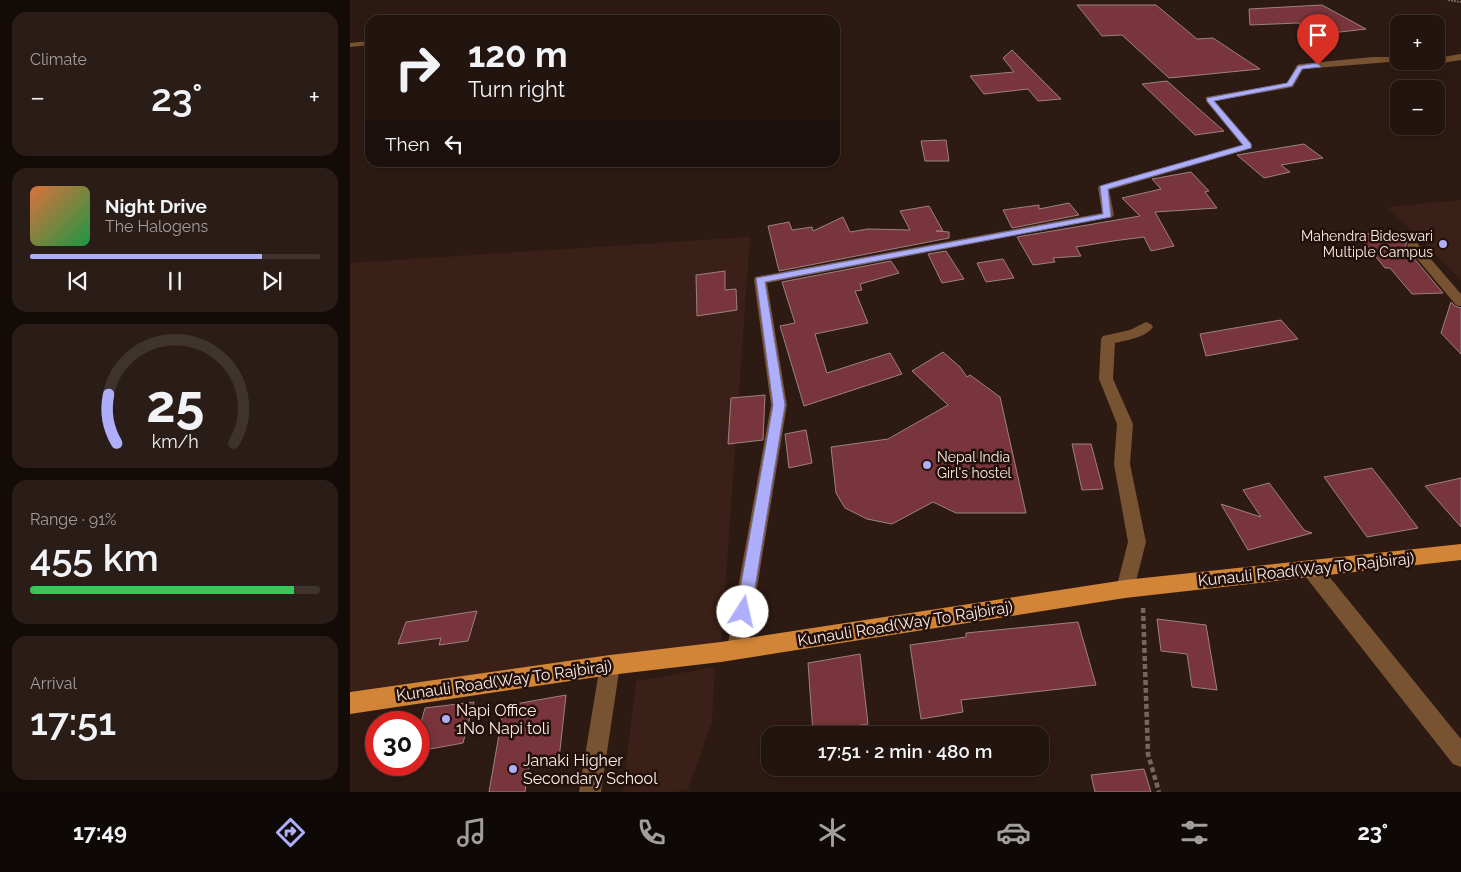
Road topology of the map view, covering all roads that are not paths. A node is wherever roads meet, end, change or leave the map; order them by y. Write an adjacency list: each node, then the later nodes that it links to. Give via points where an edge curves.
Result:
1 (365, 44): 2 (street)
2 (350, 45)
3 (1461, 57): 5 (street)
4 (1390, 60): 12 (street, via 1300,67 1290,85 1209,99 1248,146 1103,188 1108,215 760,280 779,405)
5 (1445, 60)
6 (1412, 246): 7 (street)
7 (1461, 302)
8 (1146, 327): 11 (street, via 1132,334 1108,338 1106,379 1125,424 1122,464 1137,542)
9 (1461, 552): 10 (main road, Kunauli Road(Way To Rajbiraj))
10 (1312, 570): 11 (main road, Kunauli Road(Way To Rajbiraj)); 15 (street)
11 (1135, 588): 12 (main road, Kunauli Road(Way To Rajbiraj))
12 (737, 649): 13 (main road, Kunauli Road(Way To Rajbiraj))
13 (610, 665): 14 (main road, Kunauli Road(Way To Rajbiraj)); 16 (street)
14 (350, 703)
15 (1461, 756)
16 (590, 792)

